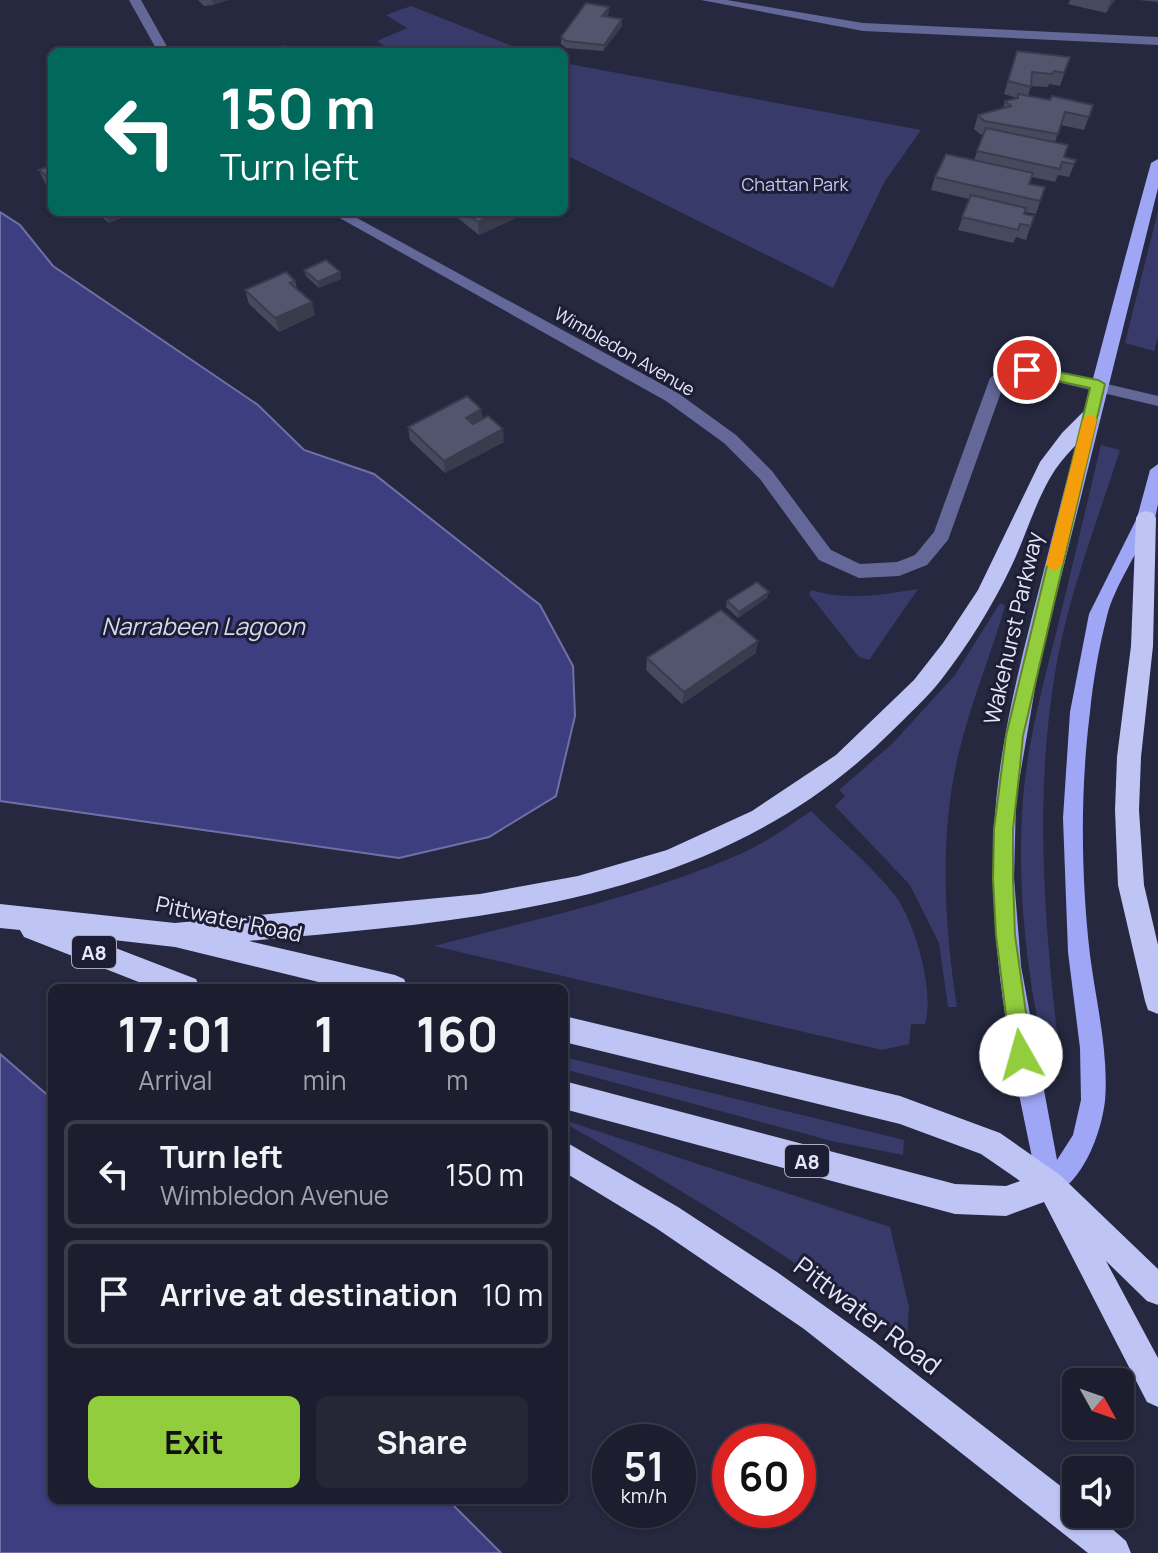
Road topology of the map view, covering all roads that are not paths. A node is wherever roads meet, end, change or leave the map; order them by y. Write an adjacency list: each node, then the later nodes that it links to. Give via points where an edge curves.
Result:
1 (135, 0): 4 (street)
2 (707, 0): 3 (street, via 863,27)
3 (1158, 41)
4 (162, 48)
5 (1158, 163): 7 (main road, Wakehurst Parkway)
6 (343, 216): 7 (street, Wimbledon Avenue, via 672,397 730,439 766,475 825,555 859,571 899,569 934,548 998,378 1027,370)
7 (1098, 384): 8 (street, Wimbledon Avenue); 9 (main road, Wakehurst Parkway)
8 (1158, 401)
9 (1090, 417): 13 (highway, via 1057,452 1029,500 994,581 922,687 878,734 765,819 634,874 536,898); 20 (main road, Wakehurst Parkway, via 1014,736 1004,829 1006,935 1021,1055)
10 (1158, 470): 11 (main road)
11 (1146, 518): 16 (highway, via 1142,646 1127,810 1131,885); 20 (main road, via 1098,614 1080,712 1073,818 1093,1100 1084,1139)
12 (0, 916): 13 (highway, Pittwater Road / A8); 14 (highway, Pittwater Road / A8)
13 (175, 935): 15 (highway, Pittwater Road / A8)
14 (177, 984)
15 (378, 984)
16 (1158, 1001)
17 (568, 1030): 20 (highway, via 926,1118 990,1143)
18 (568, 1096): 20 (highway, A8, via 955,1199 1006,1201)
19 (568, 1158): 23 (highway, Pittwater Road, via 649,1203 787,1297 914,1391)
20 (1050, 1185): 21 (highway); 22 (highway)
21 (1158, 1290)
22 (1158, 1391)
23 (1114, 1553)

